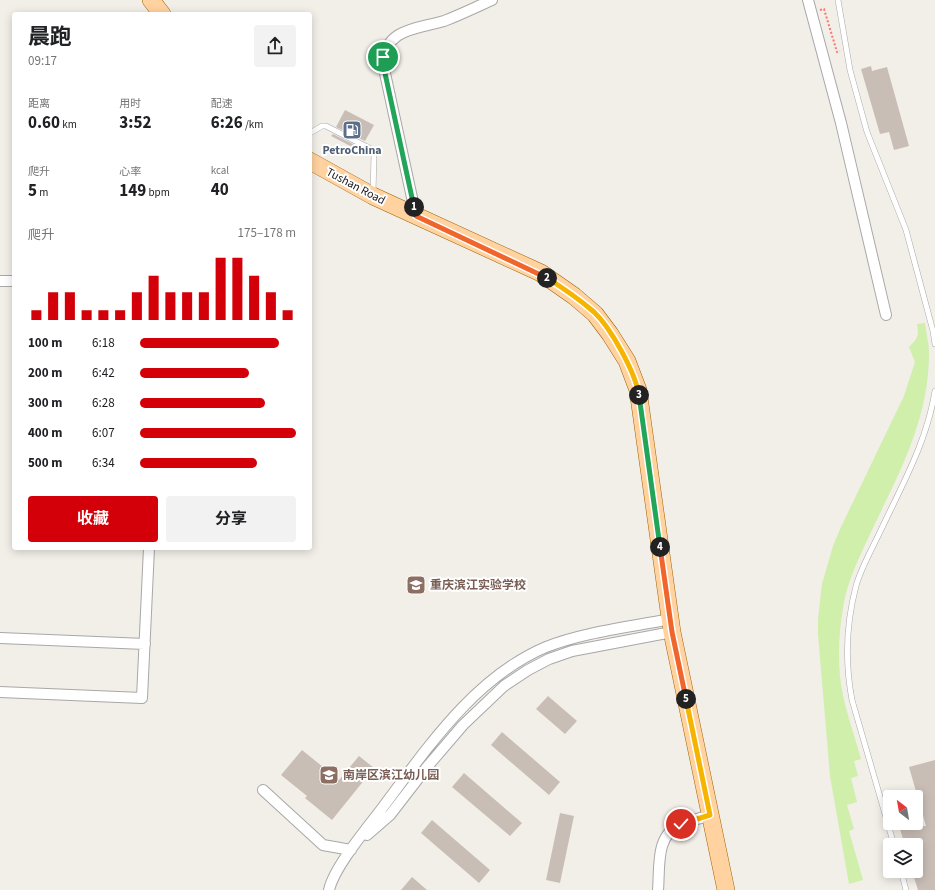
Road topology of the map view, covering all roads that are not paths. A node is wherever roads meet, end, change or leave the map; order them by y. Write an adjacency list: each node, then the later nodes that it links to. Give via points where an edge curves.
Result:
1 (151, 0): 5 (main road)
2 (492, 0): 9 (street, via 445,20 407,30 390,41 385,48 383,64)
3 (808, 0): 12 (street, via 841,123)
4 (838, 0): 13 (lane, via 850,70 867,132 906,230)
5 (160, 12)
6 (312, 133): 8 (lane, via 326,126 371,149 374,154)
7 (312, 162): 8 (main road, Tushan Road)
8 (373, 196): 9 (main road, Tushan Road)
9 (416, 216): 16 (main road, Tushan Road, via 541,273 569,292 595,314 627,361 638,390)
10 (0, 281): 11 (street)
11 (12, 281)
12 (886, 314)
13 (935, 344)
14 (935, 391): 22 (lane, via 932,411 919,450 865,563 850,612 848,679)
15 (149, 550): 18 (street)
16 (671, 626): 21 (main road, Tushan Road); 23 (street, via 549,659 504,686 463,725 390,815)
17 (0, 638): 18 (street)
18 (145, 644): 19 (street, via 142,698)
19 (0, 692)
20 (263, 790): 23 (street, via 323,845)
21 (710, 815): 26 (street, via 681,824 668,833 661,847); 27 (main road, Tushan Road)
22 (892, 838)
23 (351, 850): 25 (street, via 334,875)
24 (903, 878): 28 (lane)
25 (329, 890)
26 (658, 890)
27 (726, 890)
28 (906, 890)

